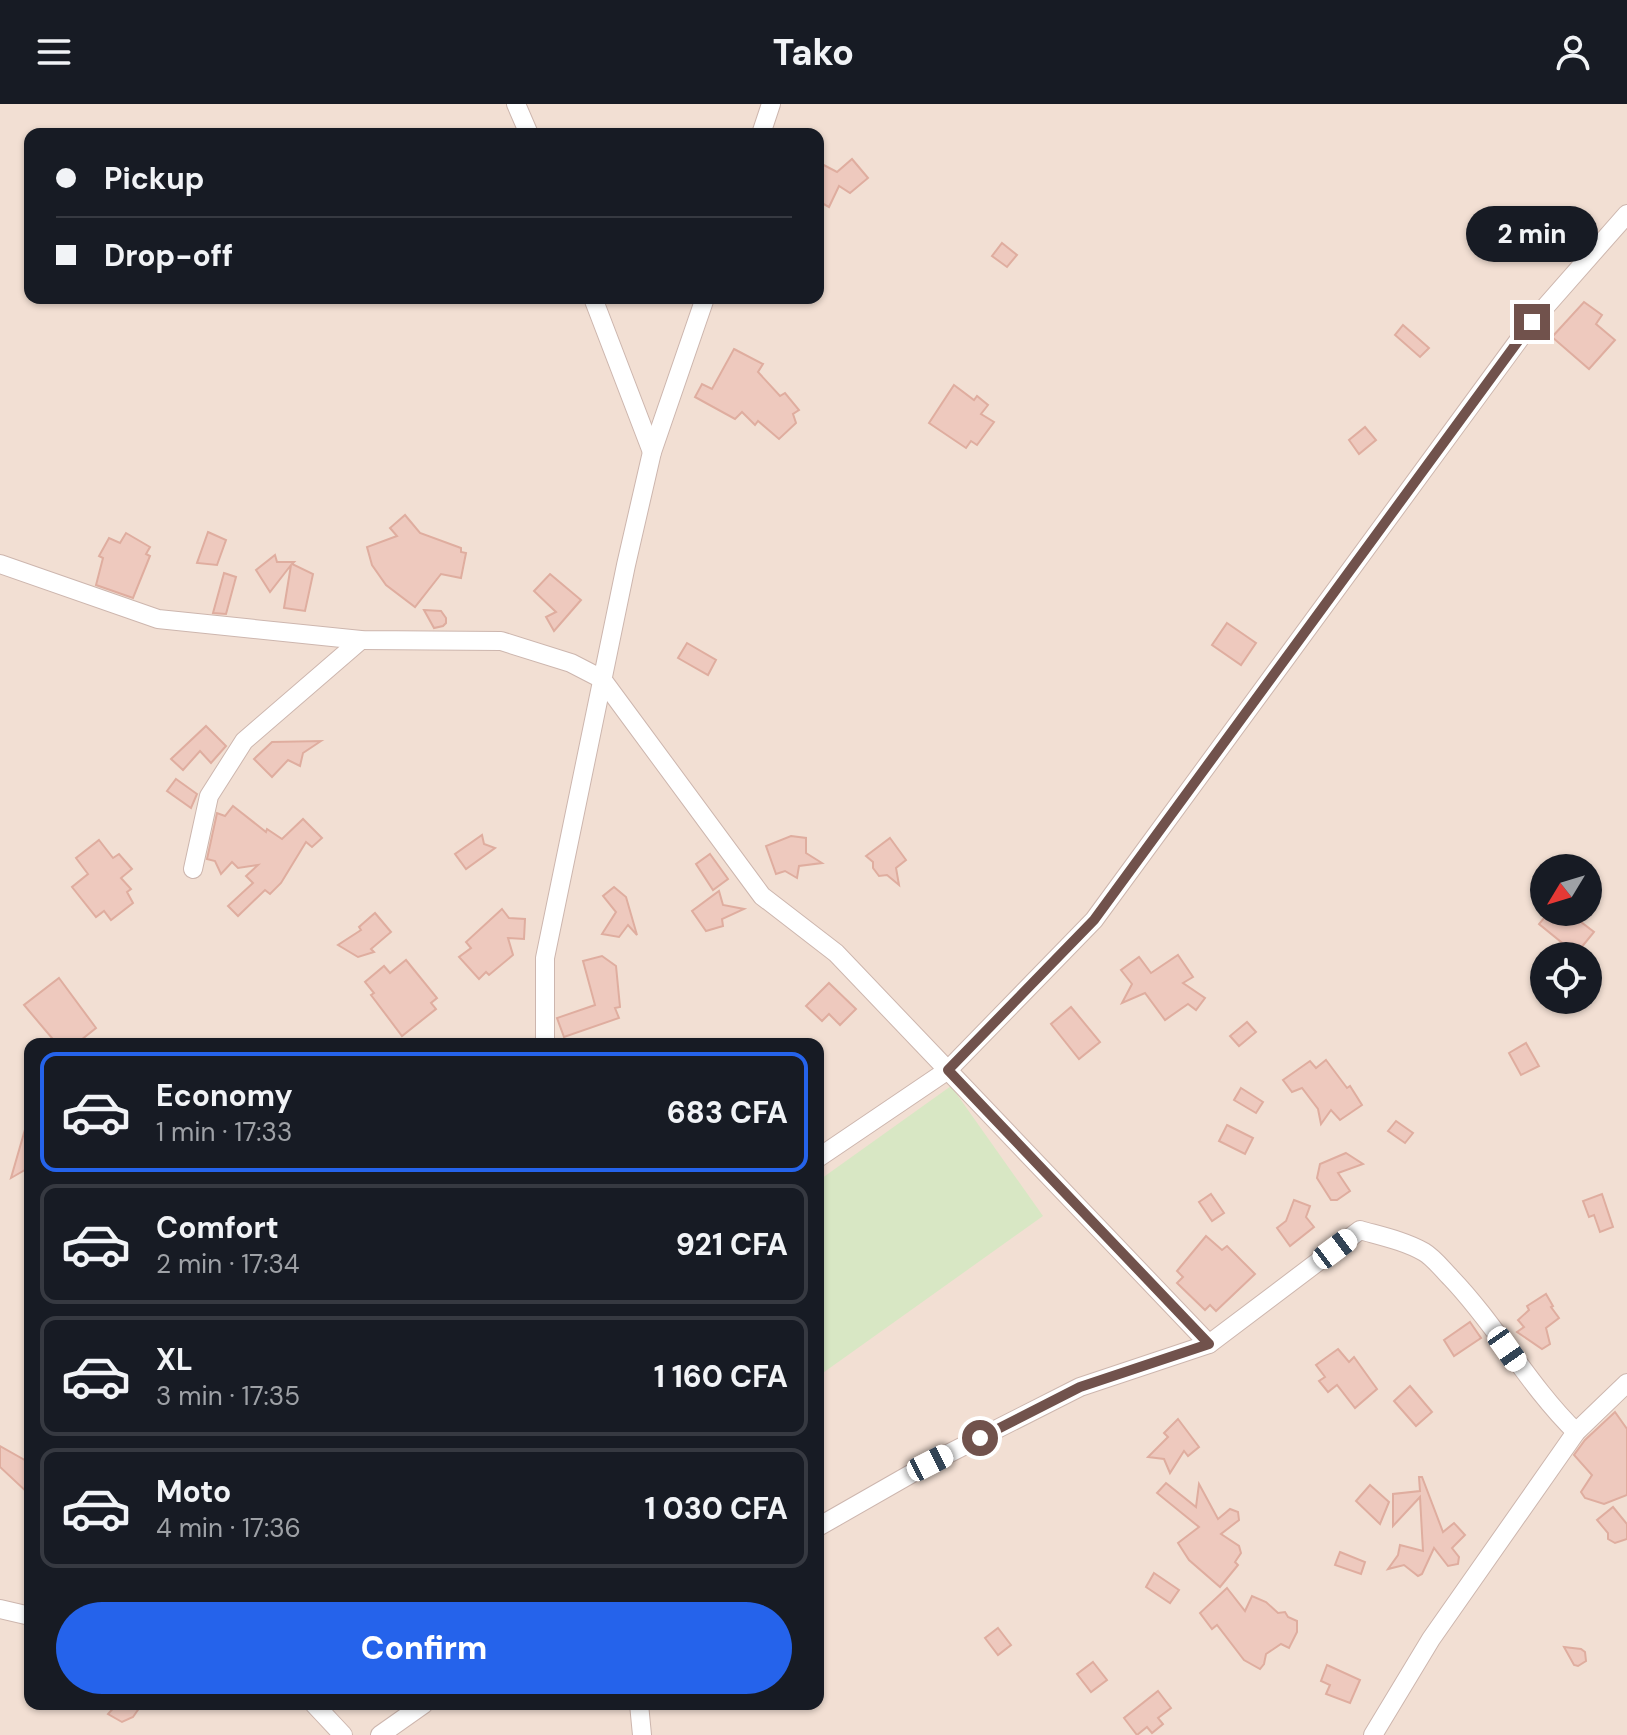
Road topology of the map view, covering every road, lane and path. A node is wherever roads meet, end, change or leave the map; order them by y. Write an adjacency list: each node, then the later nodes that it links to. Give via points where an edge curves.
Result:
1 (516, 104): 3 (street)
2 (771, 104): 4 (street)
3 (526, 128)
4 (763, 128)
5 (1627, 214): 14 (street, via 1532,322 1094,920)
6 (595, 304): 8 (street)
7 (703, 304): 8 (street)
8 (652, 452): 11 (street)
9 (0, 564): 10 (street, via 158,619)
10 (361, 640): 11 (street, via 501,641 571,663); 12 (street, via 244,741 209,796)
11 (602, 679): 13 (street, via 545,958); 14 (street, via 762,896 836,953)
12 (193, 869)
13 (545, 1038)
14 (948, 1070): 15 (street); 16 (street)
15 (824, 1154)
16 (1209, 1344): 18 (street, via 1360,1230 1427,1253 1474,1302); 19 (street, via 1080,1387)
17 (1627, 1383): 18 (street)
18 (1576, 1432): 28 (street, via 1431,1639)
19 (824, 1524)
20 (0, 1609): 21 (street)
21 (24, 1615)
22 (320, 1710): 25 (street)
23 (415, 1710): 26 (street)
24 (640, 1710): 27 (street)
25 (343, 1735)
26 (380, 1735)
27 (642, 1735)
28 (1373, 1735)

